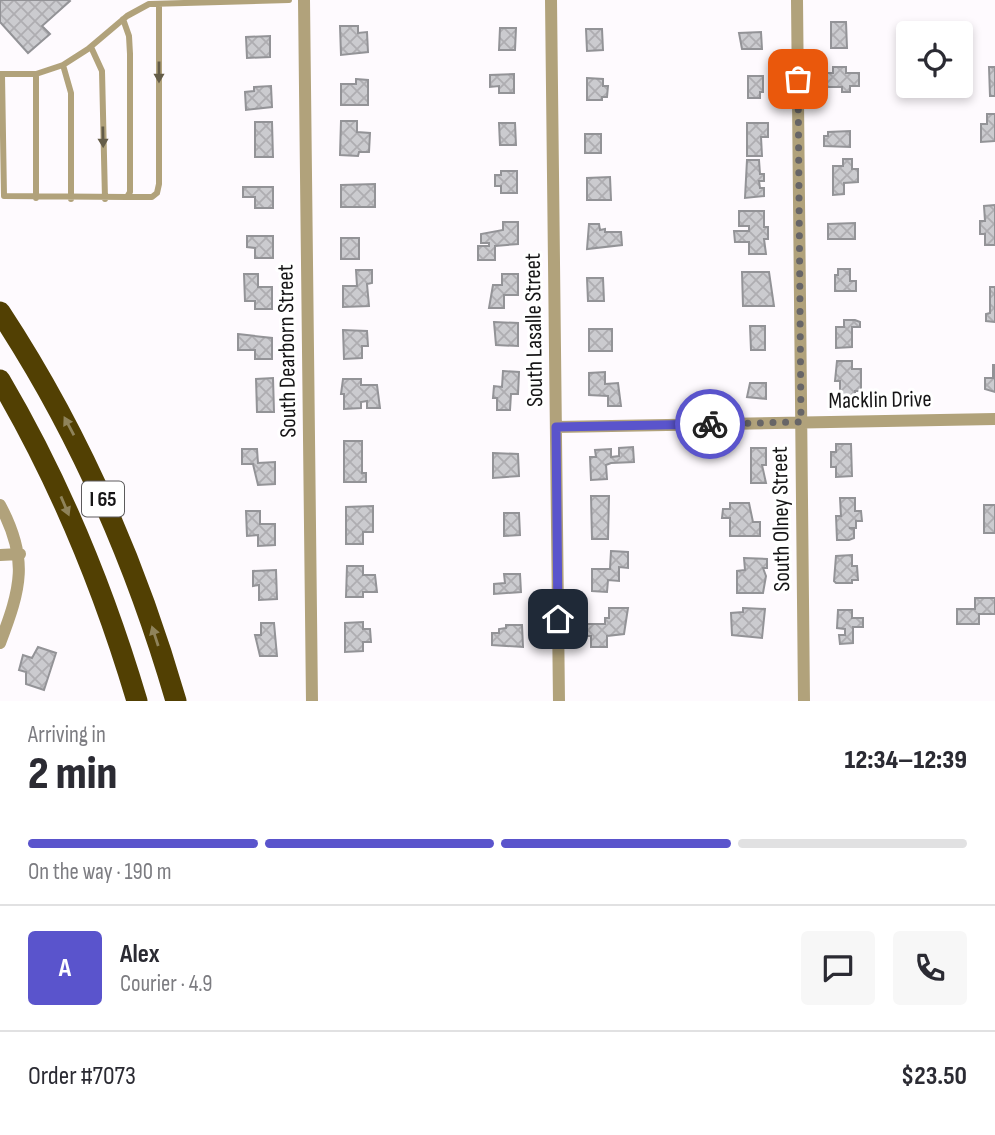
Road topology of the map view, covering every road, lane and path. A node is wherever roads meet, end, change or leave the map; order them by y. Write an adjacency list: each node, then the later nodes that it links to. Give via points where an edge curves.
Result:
1 (134, 0): 7 (lane)
2 (289, 0): 6 (lane)
3 (304, 0): 28 (street, South Dearborn Street)
4 (551, 0): 21 (street, South Lasalle Street)
5 (797, 0): 20 (street, South Olney Street)
6 (159, 4): 7 (lane); 13 (lane, one-way to 13, via 159,184 152,197)
7 (137, 10): 8 (lane)
8 (123, 19): 9 (lane); 13 (lane, via 130,54)
9 (91, 47): 10 (lane); 16 (lane, one-way to 16, via 102,71)
10 (63, 65): 11 (lane); 15 (lane, via 71,93)
11 (36, 74): 12 (lane); 14 (lane)
12 (1, 75): 14 (lane, via 4,195)
13 (127, 197): 16 (lane)
14 (36, 198): 15 (lane)
15 (71, 198): 16 (lane)
16 (105, 199)
17 (0, 312): 27 (highway, I 65, one-way to 17, via 142,598 88,463)
18 (0, 380): 26 (highway, I 65, one-way to 26, via 61,496 106,607)
19 (995, 419): 20 (street, Macklin Drive)
20 (801, 422): 21 (street, Macklin Drive); 30 (street, South Olney Street)
21 (556, 427): 29 (street, South Lasalle Street)
22 (0, 505): 23 (street)
23 (20, 554): 24 (street); 25 (street, via 17,595)
24 (0, 555)
25 (0, 643)
26 (137, 701)
27 (176, 701)
28 (312, 701)
29 (559, 701)
30 (804, 701)

